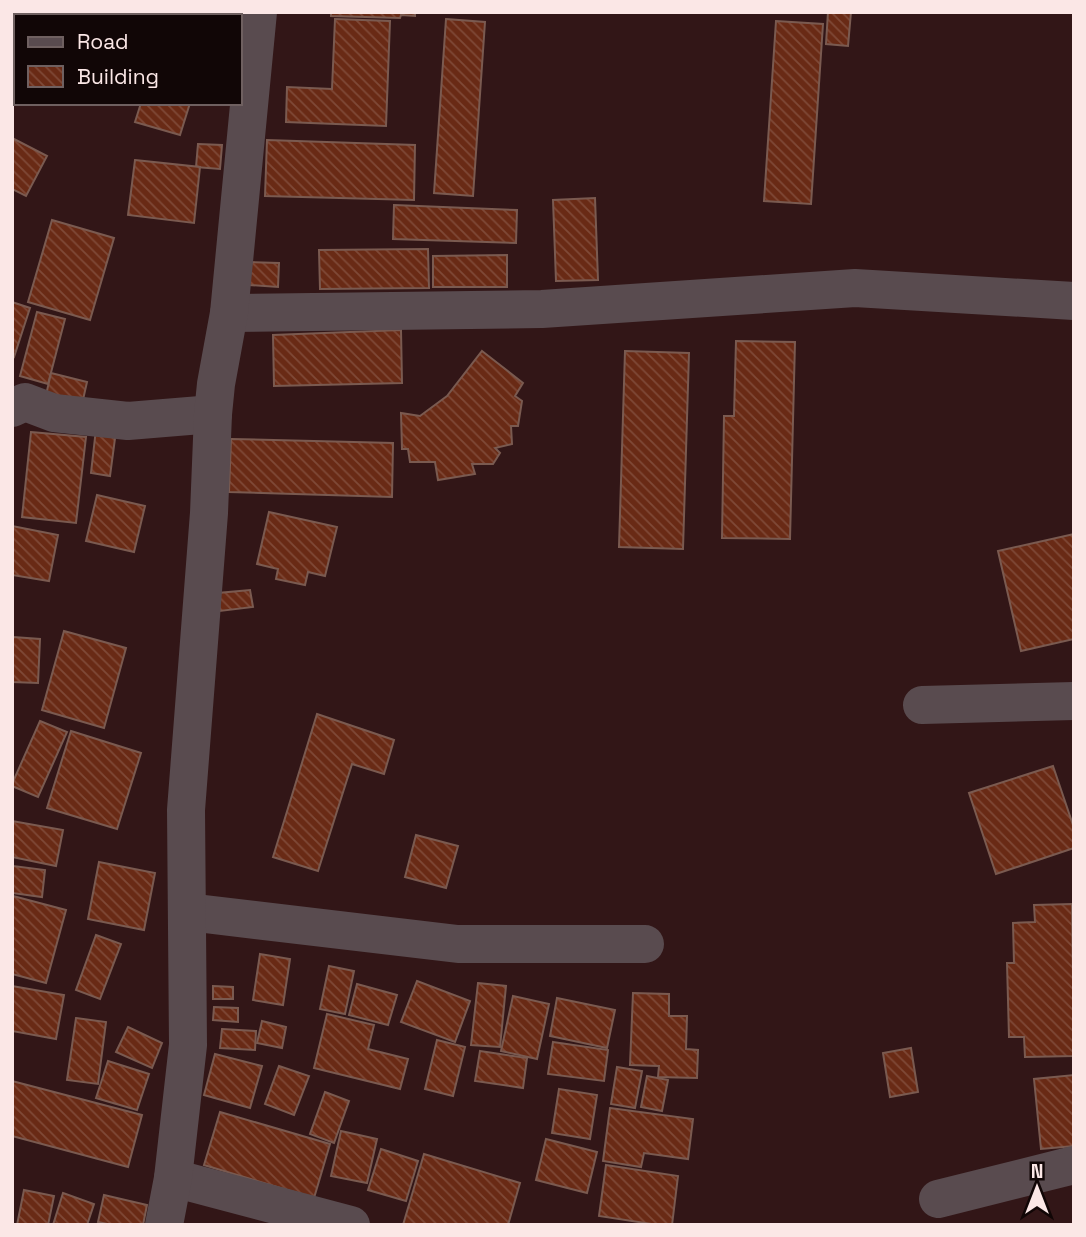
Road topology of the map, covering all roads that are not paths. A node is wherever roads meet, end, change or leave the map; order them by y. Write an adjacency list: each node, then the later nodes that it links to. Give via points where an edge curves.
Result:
1 (258, 12): 2 (street)
2 (246, 58): 4 (street)
3 (1074, 301): 4 (street, via 855,288 542,309)
4 (229, 313): 6 (street)
5 (12, 408): 6 (street, via 26,402 54,413 128,421)
6 (213, 414): 9 (street, via 186,810)
7 (1074, 701): 8 (street)
8 (922, 705)
9 (188, 912): 10 (street, via 458,944); 12 (street, via 188,1045)
10 (645, 944)
11 (1074, 1165): 13 (street)
12 (173, 1178): 14 (street); 15 (street)
13 (938, 1199)
14 (164, 1225)
15 (351, 1225)

